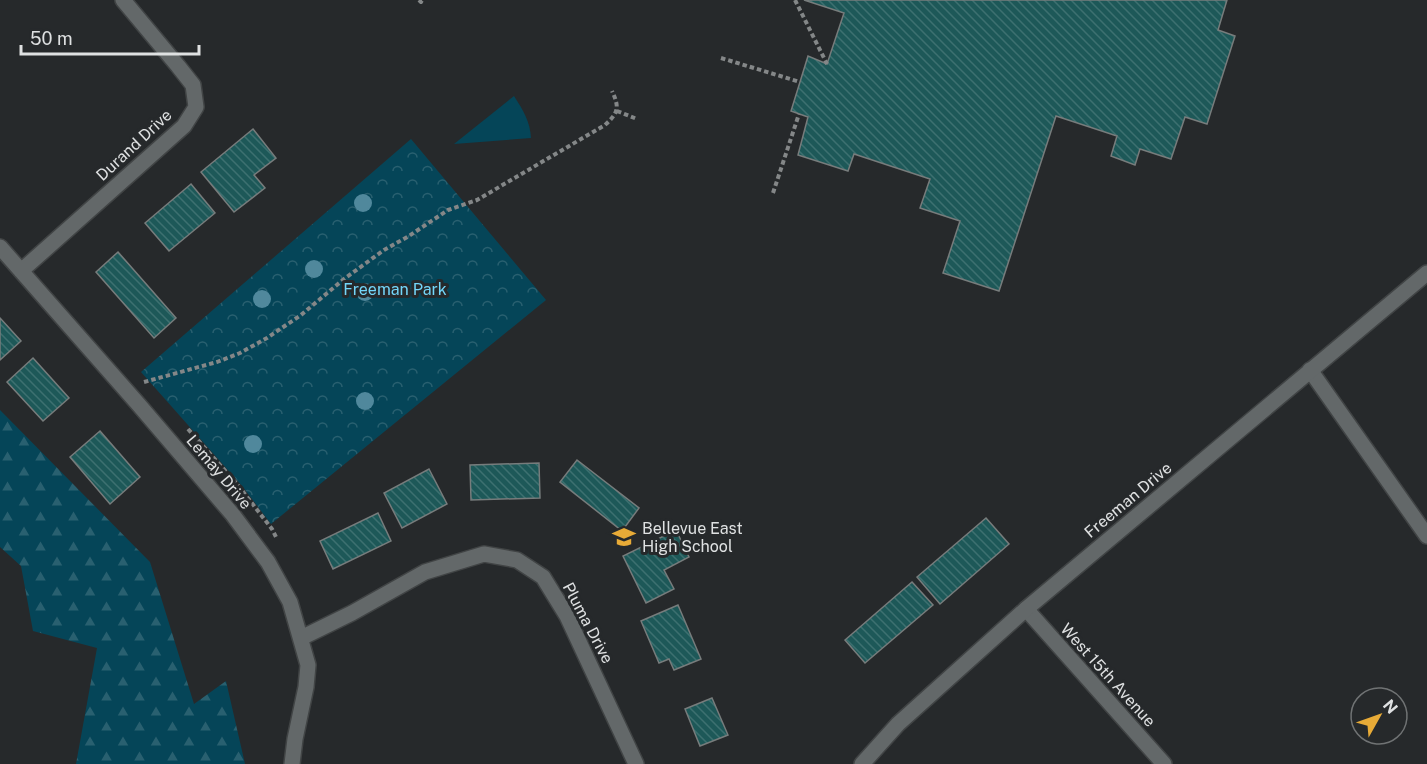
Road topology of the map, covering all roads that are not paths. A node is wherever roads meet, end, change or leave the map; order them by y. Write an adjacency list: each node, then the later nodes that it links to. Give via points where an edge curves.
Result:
1 (123, 0): 3 (street, Durand Drive, via 193,86 196,106 184,126)
2 (0, 247): 3 (street, Lemay Drive)
3 (21, 271): 8 (street, Lemay Drive, via 233,515 268,562 290,602)
4 (1427, 273): 5 (street, Freeman Drive)
5 (1310, 370): 6 (street); 7 (street, Freeman Drive)
6 (1427, 536)
7 (1026, 609): 11 (street, Freeman Drive, via 898,724); 12 (street, West 15th Avenue)
8 (301, 638): 9 (street, Lemay Drive, via 308,665); 10 (street, Pluma Drive, via 425,572 484,554 517,560 543,577 567,616)
9 (292, 764)
10 (636, 764)
11 (862, 764)
12 (1164, 764)

